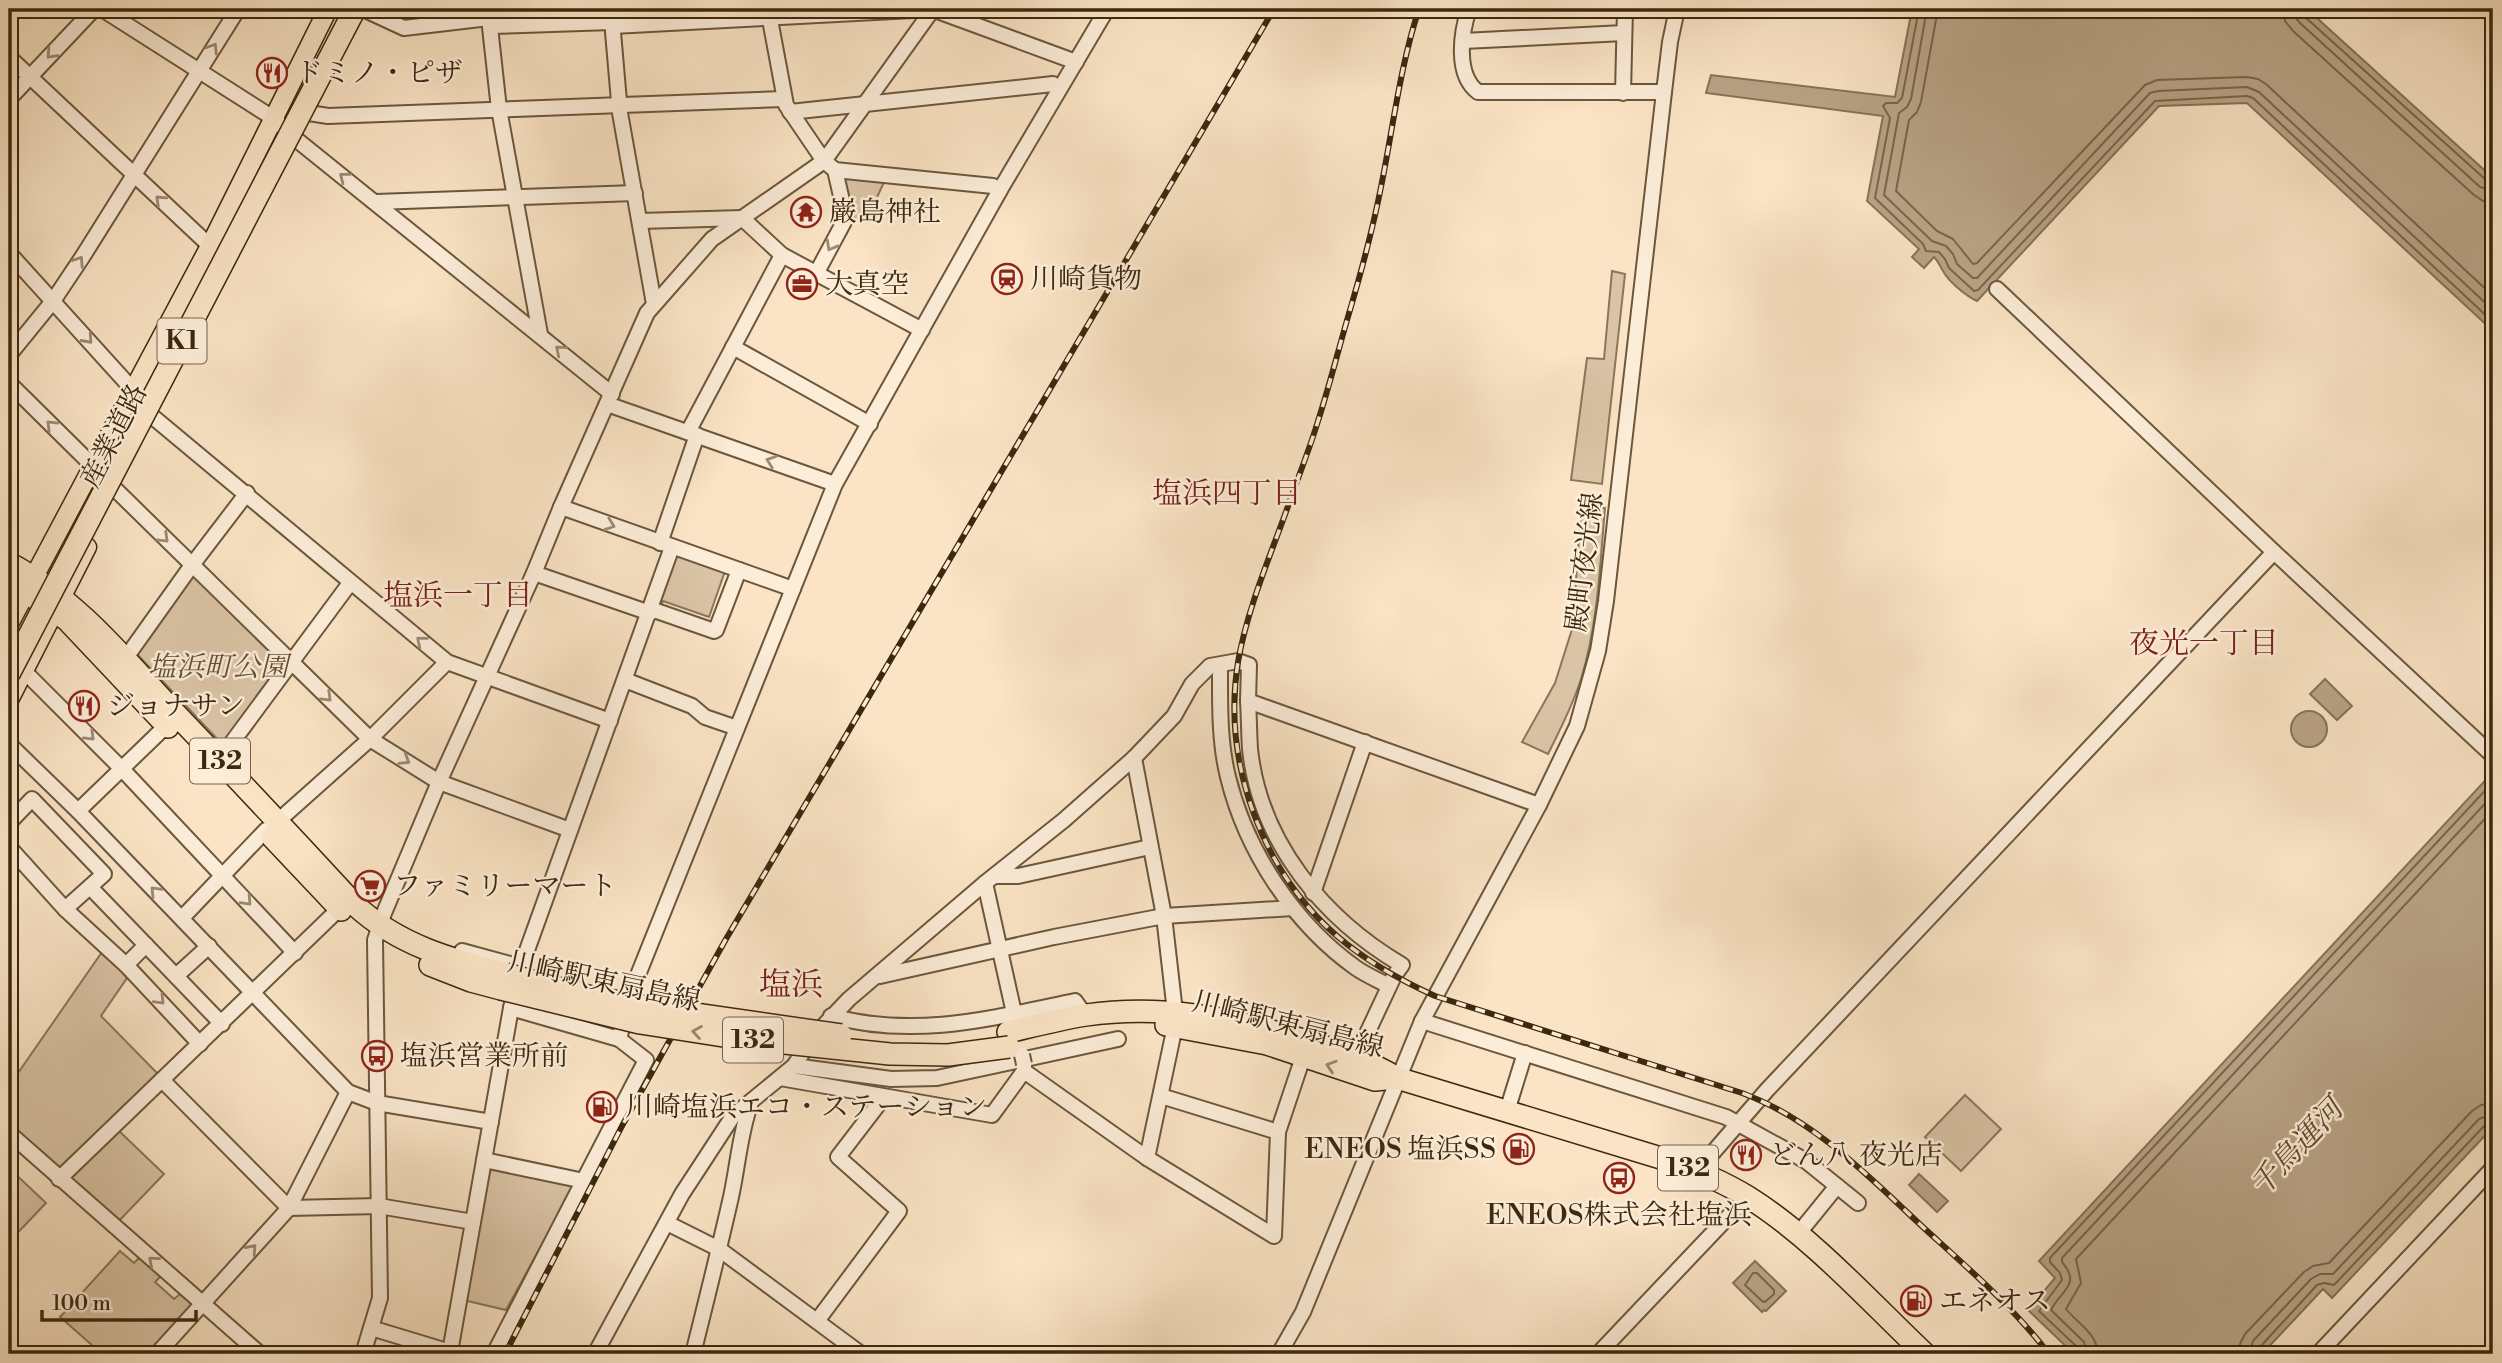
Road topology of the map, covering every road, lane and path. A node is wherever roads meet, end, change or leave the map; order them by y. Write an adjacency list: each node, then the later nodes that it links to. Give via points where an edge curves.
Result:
1 (94, 9): 21 (street, one-way to 21)
2 (102, 9): 20 (street)
3 (238, 9): 20 (street, one-way to 3)
4 (328, 9): 31 (main road, 産業道路)
5 (340, 9): 75 (highway, K1)
6 (355, 9): 80 (highway, K1, bridge)
7 (363, 9): 14 (street, via 404,28); 30 (main road, 産業道路)
8 (933, 9): 13 (street); 19 (street); 26 (street)
9 (1107, 9): 19 (street)
10 (1469, 9): 17 (street)
11 (1625, 9): 16 (street)
12 (1678, 9): 23 (street, 殿町夜光線)
13 (769, 14): 15 (street); 28 (street)
14 (489, 18): 15 (street); 29 (street)
15 (612, 19): 27 (street)
16 (1624, 33): 17 (street); 24 (street)
17 (1463, 41): 24 (street, via 1464,72 1478,92)
18 (9, 57): 21 (street)
19 (1076, 62): 22 (street)
20 (198, 72): 31 (street); 34 (street)
21 (29, 77): 25 (street); 34 (street)
22 (1059, 88): 26 (street, via 1052,84); 35 (street)
23 (1664, 92): 24 (street); 96 (street, 殿町夜光線, via 1598,651 1577,726)
24 (1623, 93)
25 (9, 99)
26 (864, 104): 28 (street); 33 (street)
27 (620, 106): 28 (street); 29 (street); 36 (street)
28 (787, 106): 33 (street)
29 (499, 109): 30 (street); 37 (street)
30 (309, 113): 32 (main road, 産業道路)
31 (273, 118): 32 (street); 41 (main road, 産業道路)
32 (297, 139): 38 (street, one-way to 32); 55 (main road, 産業道路)
33 (830, 166): 35 (street); 39 (street); 44 (street, one-way to 44, via 846,218)
34 (134, 175): 41 (street, one-way to 34); 46 (street, one-way to 34)
35 (1000, 190): 48 (street)
36 (635, 193): 37 (street); 40 (street)
37 (516, 197): 38 (street); 49 (street)
38 (376, 202): 49 (street)
39 (742, 218): 40 (street); 43 (street); 47 (street, via 704,247)
40 (640, 221): 47 (street)
41 (210, 246): 53 (main road, 産業道路)
42 (9, 253): 46 (street)
43 (782, 255): 44 (street); 50 (street)
44 (816, 274): 48 (street)
45 (1997, 289): 64 (street)
46 (53, 301): 51 (street); 53 (street, one-way to 53)
47 (654, 304): 54 (street)
48 (922, 331): 56 (street)
49 (540, 334): 54 (street, one-way to 49)
50 (733, 347): 56 (street); 57 (street)
51 (9, 355)
52 (9, 383): 58 (street, one-way to 52)
53 (134, 391): 58 (main road, 産業道路)
54 (610, 399): 57 (street); 62 (street)
55 (153, 416): 60 (main road, 産業道路); 61 (street)
56 (870, 424): 59 (street)
57 (692, 434): 59 (street, one-way to 57); 63 (street)
58 (93, 466): 70 (main road, 産業道路)
59 (835, 484): 71 (street)
60 (116, 490): 66 (street, one-way to 66); 72 (main road, 産業道路)
61 (247, 493): 66 (street); 69 (street)
62 (561, 507): 63 (street, one-way to 63); 68 (street)
63 (666, 545): 67 (street); 73 (street)
64 (2274, 552): 91 (street); 146 (street)
65 (9, 563): 70 (highway, 132)
66 (192, 565): 76 (street); 78 (street)
67 (739, 570): 71 (street); 73 (street, via 716,631)
68 (534, 573): 73 (street); 81 (street)
69 (350, 583): 77 (street, one-way to 69); 78 (street)
70 (23, 584): 72 (highway, 川崎駅東扇島線 / 132); 74 (main road, 産業道路)
71 (793, 589): 87 (street)
72 (58, 604): 76 (highway, 川崎駅東扇島線 / 132); 80 (main road, 産業道路); 86 (highway, 川崎駅東扇島線 / 132, via 67,620)
73 (651, 611): 82 (street)
74 (9, 624)
75 (9, 648)
76 (125, 659): 93 (highway, 川崎駅東扇島線 / 132)
77 (447, 662): 81 (street); 88 (street)
78 (292, 663): 88 (street, one-way to 88); 93 (street)
79 (1220, 665): 84 (street, via 1238,661 1249,665); 92 (street, via 1210,666 1192,684 1174,716); 109 (street, via 1224,750 1235,800 1250,838)
80 (17, 673): 83 (main road, 産業道路); 94 (street, one-way to 94)
81 (483, 675): 85 (street); 95 (street)
82 (625, 681): 85 (street); 87 (street)
83 (9, 700)
84 (1248, 701): 89 (street); 107 (street, via 1250,750 1261,799 1283,848)
85 (610, 721): 100 (street)
86 (167, 725): 94 (street); 99 (highway, 川崎駅東扇島線 / 132)
87 (737, 728): 128 (street, via 632,990)
88 (370, 739): 95 (street, one-way to 95); 99 (street)
89 (1365, 742): 96 (street); 107 (street)
90 (9, 744): 97 (street)
91 (2490, 753)
92 (1134, 758): 103 (street); 105 (street)
93 (219, 760): 99 (highway, 川崎駅東扇島線 / 132)
94 (122, 769): 97 (street); 104 (street)
95 (439, 782): 100 (street); 113 (street)
96 (1539, 805): 126 (street, 殿町夜光線)
97 (80, 813): 101 (street); 112 (street, one-way to 97)
98 (9, 823): 101 (street, via 33,799)
99 (272, 826): 104 (street); 108 (highway, 川崎駅東扇島線 / 132); 113 (highway, 川崎駅東扇島線 / 132, via 355,905)
100 (570, 830): 121 (street)
101 (64, 832): 106 (street, via 104,874)
102 (9, 847): 110 (street)
103 (1150, 848): 105 (street); 111 (street)
104 (223, 875): 112 (street); 117 (street, one-way to 117)
105 (990, 879): 116 (street); 120 (street)
106 (90, 887): 110 (street); 114 (street)
107 (1313, 893): 122 (street, via 1349,930 1402,965)
108 (340, 908): 113 (highway, 川崎駅東扇島線 / 132, via 360,929); 117 (street)
109 (1293, 908): 111 (street); 122 (street, via 1330,948)
110 (65, 909): 118 (street)
111 (1164, 916): 116 (street); 125 (street)
112 (182, 918): 115 (street)
113 (377, 933): 121 (highway, 川崎駅東扇島線 / 132, via 445,972); 121 (street, via 394,923 453,949); 143 (street)
114 (146, 945): 118 (street); 119 (street)
115 (209, 946): 119 (street); 123 (street)
116 (1000, 950): 120 (street); 131 (street)
117 (295, 953): 123 (street)
118 (126, 965): 130 (street, one-way to 130)
119 (176, 976): 127 (street)
120 (875, 977): 124 (street)
121 (510, 984): 128 (street); 131 (highway, 川崎駅東扇島線 / 132, bridge, via 640,1023 736,1038 890,1055 948,1055); 145 (street)
122 (1389, 986): 134 (street)
123 (254, 993): 127 (street); 139 (street)
124 (831, 1016): 131 (street, via 873,1024 979,1022); 135 (street)
125 (1175, 1019): 131 (highway, 川崎駅東扇島線 / 132, via 1093,1028); 131 (highway, 川崎駅東扇島線 / 132, via 1127,1012 1086,1015); 133 (highway, 川崎駅東扇島線 / 132); 134 (highway, 川崎駅東扇島線 / 132, via 1224,1018); 140 (street)
126 (1422, 1021): 132 (street); 137 (street, 殿町夜光線)
127 (222, 1024): 130 (street)
128 (619, 1039): 154 (street, via 646,1060)
129 (1118, 1039): 135 (street, via 937,1078 891,1079)
130 (201, 1044): 138 (street)
131 (1017, 1047): 141 (street, via 992,1115); 149 (street)
132 (1525, 1053): 144 (street); 146 (street)
133 (1303, 1056): 137 (highway, 川崎駅東扇島線 / 132, one-way to 133, via 1375,1080); 147 (street)
134 (1356, 1057): 137 (highway, 川崎駅東扇島線 / 132)
135 (794, 1066): 136 (street)
136 (780, 1078): 141 (street); 142 (street)
137 (1397, 1078): 144 (highway, 川崎駅東扇島線 / 132); 175 (street, 殿町夜光線, via 1303,1312)
138 (163, 1081): 153 (street); 159 (street)
139 (348, 1092): 143 (street); 159 (street)
140 (1161, 1096): 147 (street); 149 (street)
141 (884, 1097): 165 (street, via 838,1157 899,1211)
142 (752, 1101): 161 (street, via 722,1130); 163 (street)
143 (377, 1103): 145 (street); 158 (street)
144 (1507, 1111): 152 (highway, 川崎駅東扇島線 / 132)
145 (491, 1122): 150 (street)
146 (1737, 1124): 152 (street); 155 (street, via 1805,1161)
147 (1278, 1132): 149 (street, via 1274,1236)
148 (9, 1133): 153 (street)
149 (1147, 1158)
150 (484, 1160): 154 (street); 160 (street)
151 (2493, 1168): 178 (street)
152 (1698, 1171): 156 (highway, 川崎駅東扇島線 / 132)
153 (59, 1179): 164 (street, one-way to 153)
154 (584, 1181): 171 (street)
155 (1838, 1186): 157 (street); 162 (street)
156 (1747, 1197): 162 (highway, 川崎駅東扇島線 / 132); 176 (street)
157 (1858, 1203)
158 (379, 1206): 159 (street); 160 (street); 166 (street, via 380,1302)
159 (289, 1208): 164 (street, one-way to 159)
160 (473, 1222): 167 (street)
161 (667, 1223): 163 (street); 172 (street)
162 (1798, 1234): 177 (highway, 川崎駅東扇島線 / 132)
163 (719, 1248): 165 (street); 173 (street)
164 (202, 1303): 168 (street); 169 (street)
165 (817, 1321): 174 (street)
166 (371, 1328): 167 (street); 170 (street)
167 (453, 1353)
168 (158, 1354)
169 (260, 1354)
170 (363, 1354)
171 (494, 1354)
172 (595, 1354)
173 (693, 1354)
174 (861, 1354)
175 (1279, 1354)
176 (1598, 1354)
177 (1925, 1354)
178 (2318, 1354)

